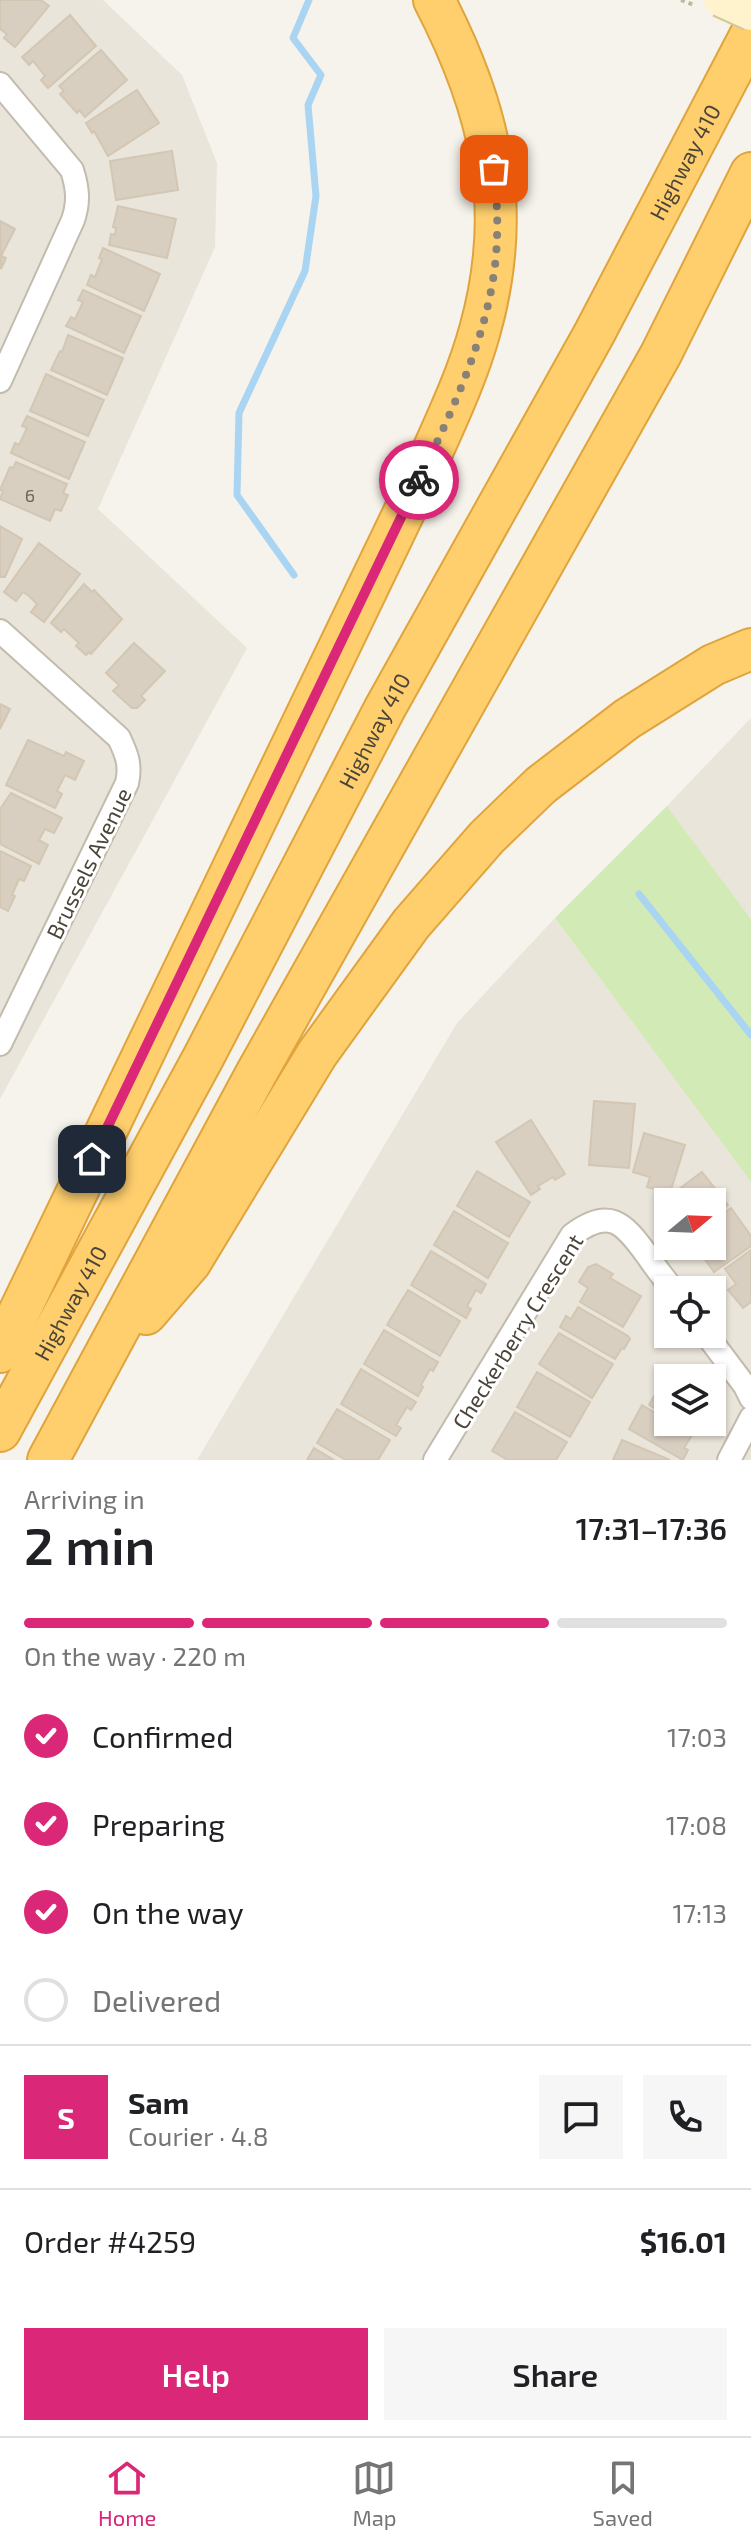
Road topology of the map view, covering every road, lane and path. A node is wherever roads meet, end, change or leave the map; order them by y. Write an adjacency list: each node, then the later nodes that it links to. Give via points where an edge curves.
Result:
1 (434, 0): 16 (highway, via 480,108 494,169 497,239 480,332 421,477)
2 (720, 0): 4 (main road, bridge)
3 (743, 0): 6 (highway, via 730,30)
4 (751, 14)
5 (751, 34): 6 (highway, Highway 410)
6 (727, 79): 20 (highway, Highway 410)
7 (0, 84): 9 (street, via 63,157 78,195 73,220)
8 (751, 173): 17 (highway, via 661,354 257,1072)
9 (8, 340): 10 (street)
10 (0, 381)
11 (0, 631): 13 (street, Brussels Avenue, via 119,738 130,770)
12 (751, 649): 17 (highway, via 713,665 627,719 541,785 487,837 411,924 317,1054 190,1263)
13 (0, 1044)
14 (663, 1276): 21 (street, Checkerberry Crescent, via 619,1223 604,1219 572,1235)
15 (716, 1348): 18 (street)
16 (0, 1352)
17 (92, 1379): 22 (highway)
18 (751, 1398)
19 (751, 1418): 23 (street)
20 (0, 1431)
21 (439, 1459)
22 (48, 1460)
23 (729, 1460)

